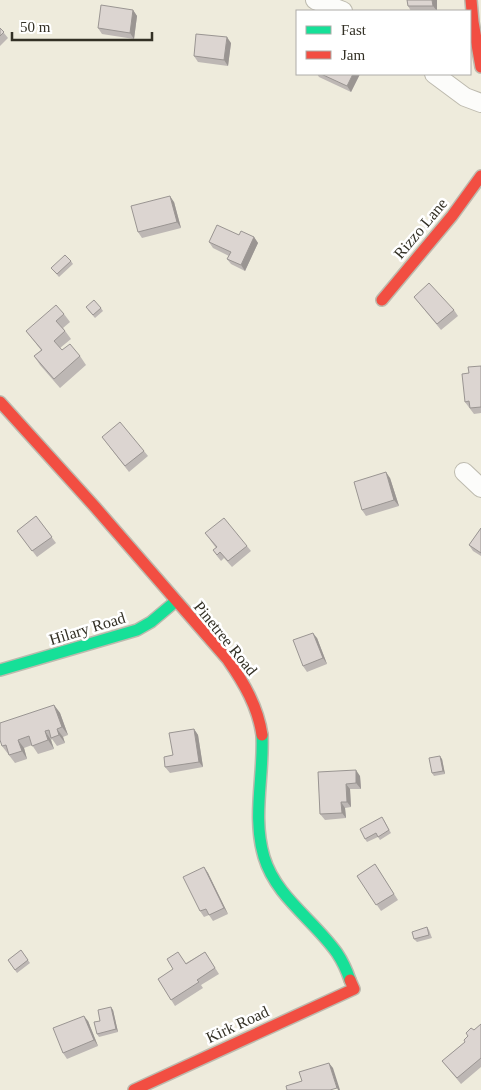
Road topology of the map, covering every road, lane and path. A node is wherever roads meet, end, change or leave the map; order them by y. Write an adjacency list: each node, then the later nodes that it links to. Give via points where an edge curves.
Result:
1 (315, 0): 3 (street)
2 (471, 0): 4 (street)
3 (340, 10)
4 (481, 67)
5 (435, 75): 6 (street, via 465,97)
6 (481, 103)
7 (481, 176): 8 (street, Rizzo Lane)
8 (382, 300)
9 (0, 402): 12 (street, Pinetree Road)
10 (464, 472): 11 (street)
11 (481, 488)
12 (176, 601): 13 (street, Hilary Road, via 137,630); 14 (street, Pinetree Road, via 228,660 251,696 262,734 258,825 264,860 283,892 334,950)
13 (0, 670)
14 (354, 989): 15 (street, Kirk Road)
15 (134, 1090)

